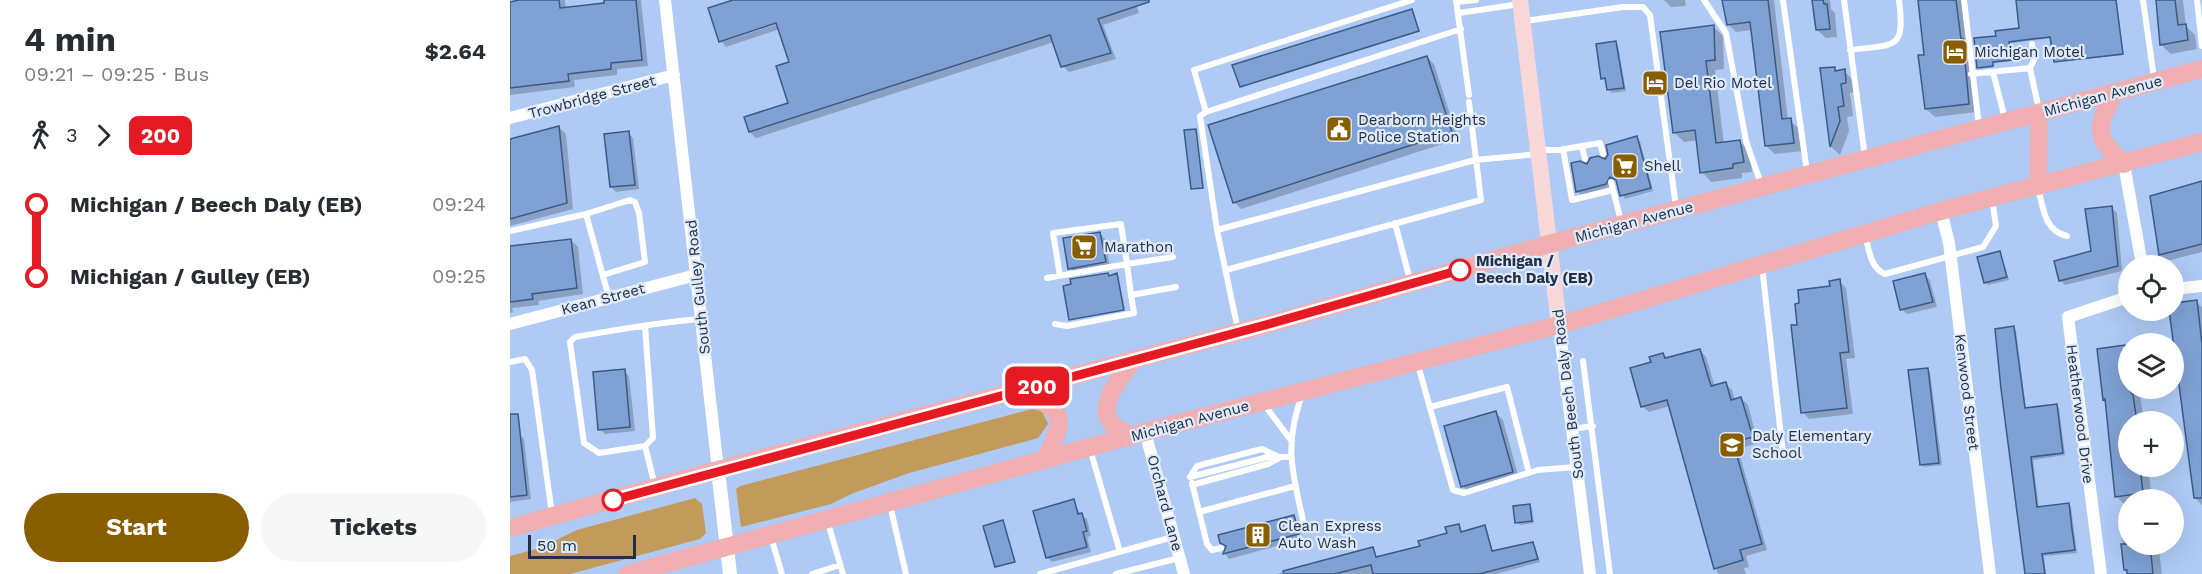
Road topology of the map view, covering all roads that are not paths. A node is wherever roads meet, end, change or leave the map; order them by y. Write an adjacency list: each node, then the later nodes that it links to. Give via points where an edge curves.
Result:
1 (665, 0): 23 (street, South Gulley Road)
2 (1412, 0): 28 (lane, via 1194,70)
3 (1476, 0): 11 (lane)
4 (1704, 0): 45 (lane, via 1726,33 1746,141)
5 (1783, 0): 42 (lane)
6 (1844, 0): 18 (lane)
7 (1899, 0): 18 (lane, via 1903,30 1897,41)
8 (1964, 0): 22 (lane)
9 (2143, 0): 24 (lane)
10 (2198, 0): 17 (lane)
11 (1456, 1): 13 (lane)
12 (1520, 2): 13 (lane); 14 (main road, South Beech Daly Road)
13 (1459, 14): 15 (lane)
14 (1522, 21): 36 (main road, South Beech Daly Road); 48 (lane, via 1623,7 1643,7 1650,15)
15 (1461, 29): 26 (lane); 28 (lane)
16 (2032, 44): 19 (lane, via 2034,60)
17 (2202, 46)
18 (1851, 50): 40 (lane)
19 (2030, 68): 21 (lane); 29 (lane)
20 (2202, 69): 24 (main road, Michigan Avenue)
21 (1994, 72): 22 (lane); 31 (lane)
22 (1971, 74): 32 (lane)
23 (674, 75): 30 (street, Trowbridge Street); 67 (street, South Gulley Road)
24 (2155, 82): 25 (main road, Michigan Avenue)
25 (2115, 93): 29 (main road, Michigan Avenue); 41 (main road, via 2100,117 2101,137 2104,146)
26 (1468, 95)
27 (1469, 102): 39 (lane)
28 (1206, 112): 53 (lane, via 1200,116)
29 (2039, 113): 31 (main road, Michigan Avenue); 44 (main road)
30 (510, 118)
31 (2006, 122): 32 (main road, Michigan Avenue)
32 (1980, 129): 40 (main road, Michigan Avenue)
33 (2202, 142): 41 (main road, Michigan Avenue)
34 (1582, 147): 35 (lane); 37 (lane, via 1600,143); 38 (lane)
35 (1563, 149): 36 (lane); 46 (lane, via 1572,200 1596,190)
36 (1538, 152): 39 (lane); 57 (main road, South Beech Daly Road)
37 (1603, 154)
38 (1585, 159)
39 (1475, 160): 51 (lane, via 1481,200); 53 (lane)
40 (1865, 160): 42 (main road, Michigan Avenue)
41 (2124, 164): 44 (main road, Michigan Avenue); 58 (street)
42 (1807, 176): 45 (main road, Michigan Avenue)
43 (1611, 182): 46 (lane)
44 (2038, 186): 47 (main road, Michigan Avenue); 56 (lane, via 2051,230)
45 (1761, 188): 48 (main road, Michigan Avenue)
46 (1613, 190): 52 (lane)
47 (1992, 198): 49 (main road, Michigan Avenue); 60 (lane, via 1996,226 1983,247)
48 (1677, 210): 52 (main road, Michigan Avenue)
49 (1941, 212): 55 (main road, Michigan Avenue); 60 (street, Kenwood Street)
50 (586, 214): 54 (lane); 66 (lane); 66 (lane, via 630,200 636,202 645,262)
51 (1395, 223): 64 (lane); 72 (lane)
52 (1622, 225): 57 (main road, Michigan Avenue)
53 (1217, 230): 64 (lane)
54 (510, 231)
55 (1865, 234): 60 (lane, via 1874,264 1885,274); 62 (main road, Michigan Avenue)
56 (2067, 236)
57 (1549, 244): 72 (main road, Michigan Avenue); 82 (main road, South Beech Daly Road)
58 (2140, 255)
59 (1173, 257): 61 (lane)
60 (1950, 258): 134 (street, Kenwood Street)
61 (1127, 264): 63 (lane); 68 (lane, via 1121,224 1053,233); 76 (lane)
62 (1762, 265): 82 (main road, Michigan Avenue); 99 (lane)
63 (1100, 268): 65 (lane); 69 (lane)
64 (1226, 270): 84 (lane)
65 (1080, 272): 68 (lane); 71 (lane)
66 (603, 275): 77 (lane)
67 (696, 275): 77 (street, Kean Street); 79 (street, South Gulley Road)
68 (1060, 276): 70 (lane)
69 (1102, 277)
70 (1047, 278)
71 (1082, 282)
72 (1411, 284): 84 (main road, Michigan Avenue)
73 (1176, 286): 76 (lane)
74 (2202, 286): 75 (street)
75 (2184, 288)
76 (1131, 295): 81 (lane, via 1134,313 1067,326)
77 (609, 298): 80 (street, Kean Street)
78 (2118, 300): 135 (street, Heatherwood Drive, via 2068,317)
79 (701, 318): 83 (lane); 104 (street, South Gulley Road)
80 (510, 324)
81 (1055, 324)
82 (1559, 325): 88 (main road, Michigan Avenue); 94 (street, South Beech Daly Road)
83 (645, 326): 97 (lane, via 653,438); 97 (lane, via 575,337 570,342 584,443 599,453)
84 (1239, 333): 85 (main road, Michigan Avenue)
85 (1132, 361): 89 (main road, Michigan Avenue); 95 (main road, via 1108,398 1106,408 1110,421)
86 (1583, 361): 93 (lane)
87 (510, 362): 111 (lane, via 525,359 532,370)
88 (1417, 362): 90 (main road, Michigan Avenue); 92 (lane)
89 (1023, 390): 102 (main road, via 1050,405 1061,423); 104 (main road, Michigan Avenue)
90 (1303, 392): 91 (main road, Michigan Avenue); 96 (lane)
91 (1262, 402): 95 (main road, Michigan Avenue); 96 (lane)
92 (1430, 407): 105 (lane, via 1453,490 1464,493); 105 (lane, via 1507,387)
93 (1593, 426): 94 (lane); 133 (lane)
94 (1572, 429): 103 (street, South Beech Daly Road)
95 (1138, 435): 98 (main road, Michigan Avenue); 116 (street, Orchard Lane)
96 (1290, 439): 100 (lane)
97 (645, 446): 108 (lane)
98 (1090, 448): 102 (main road, Michigan Avenue); 119 (lane)
99 (1783, 454)
100 (1290, 457): 101 (lane); 107 (lane)
101 (1280, 458): 106 (lane); 106 (lane, via 1268,457 1190,477)
102 (1046, 459): 109 (main road, Michigan Avenue)
103 (1576, 467): 105 (lane); 132 (street, South Beech Daly Road)
104 (718, 470): 108 (main road, Michigan Avenue); 117 (street, South Gulley Road)
105 (1529, 473)
106 (1192, 485): 110 (lane)
107 (1295, 486): 110 (lane); 113 (lane, via 1304,525)
108 (655, 488): 111 (main road, Michigan Avenue)
109 (889, 502): 112 (main road, Michigan Avenue); 128 (lane)
110 (1199, 512): 118 (lane, via 1207,544 1212,550)
111 (552, 517): 114 (main road, Michigan Avenue)
112 (827, 519): 115 (main road, Michigan Avenue); 121 (lane)
113 (1297, 527)
114 (510, 528)
115 (770, 534): 117 (main road, Michigan Avenue); 125 (lane)
116 (1174, 537): 119 (lane); 120 (street, Orchard Lane)
117 (727, 546): 123 (main road, Michigan Avenue); 124 (street, South Gulley Road)
118 (1221, 548)
119 (1120, 552): 129 (lane)
120 (1179, 558): 130 (lane); 131 (street, Orchard Lane)
121 (840, 565): 122 (lane); 127 (lane)
122 (823, 572): 126 (lane)
123 (628, 574)
124 (730, 574)
125 (782, 574)
126 (812, 574)
127 (843, 574)
128 (906, 574)
129 (1040, 574)
130 (1116, 574)
131 (1184, 574)
132 (1590, 574)
133 (1610, 574)
134 (1990, 574)
135 (2100, 574)

